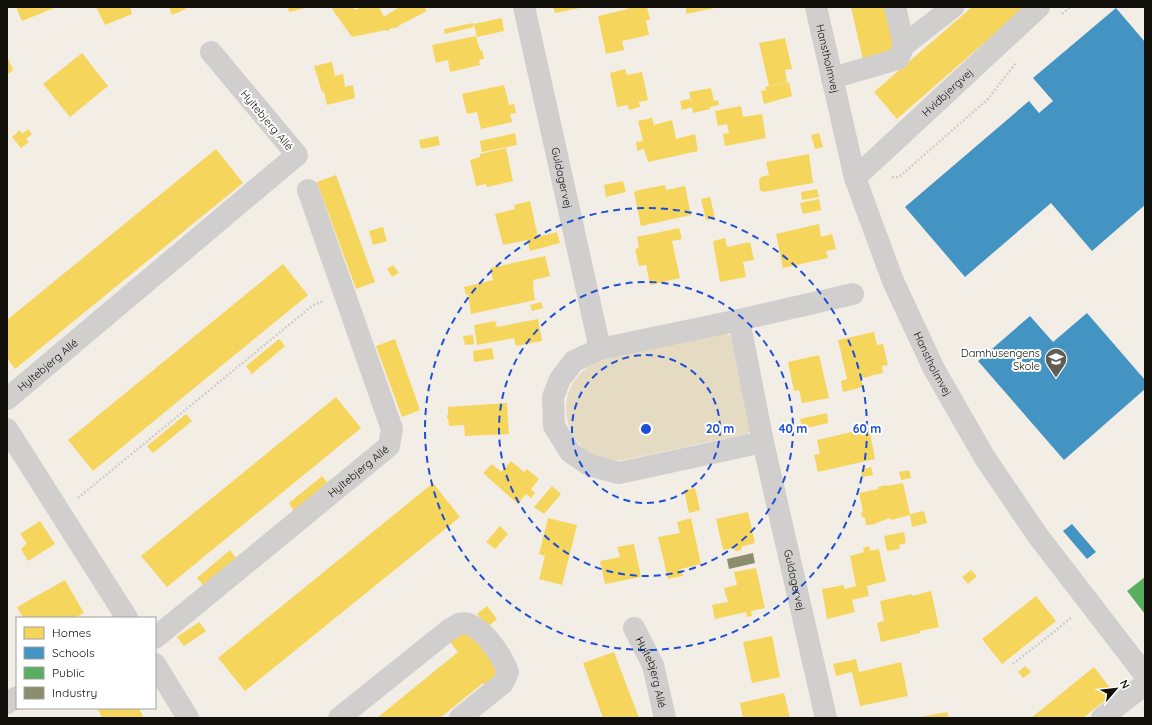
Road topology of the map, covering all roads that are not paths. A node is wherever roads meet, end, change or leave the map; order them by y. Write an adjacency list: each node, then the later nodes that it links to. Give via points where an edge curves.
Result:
1 (524, 7): 13 (street, Guldagervej)
2 (816, 7): 8 (street, Hanstholmvej)
3 (895, 7): 6 (street)
4 (953, 7): 6 (street)
5 (1039, 7): 9 (street, Hvidbjergvej)
6 (904, 45): 8 (street, via 898,59)
7 (210, 52): 14 (street, Hyltebjerg Allé, via 297,155)
8 (832, 78): 9 (street, Hanstholmvej)
9 (855, 178): 21 (street, Hanstholmvej, via 893,281 934,369 984,458 1038,536)
10 (308, 190): 19 (street, Hyltebjerg Allé, via 392,429 389,446)
11 (853, 294): 12 (street)
12 (739, 320): 13 (street); 16 (street, Guldagervej)
13 (600, 349): 16 (street, via 574,362 560,379 553,397 554,426 570,452 589,465 618,473)
14 (7, 399)
15 (7, 429): 17 (street)
16 (763, 442): 29 (street, Guldagervej)
17 (126, 617)
18 (634, 628): 28 (street, Hyltebjerg Allé, via 653,665)
19 (156, 637)
20 (156, 666): 25 (street)
21 (1145, 675)
22 (1145, 684): 30 (street)
23 (16, 698): 24 (street)
24 (7, 703)
25 (188, 718)
26 (339, 718): 27 (street, via 459,624 470,625 481,632 504,661 508,672 503,683)
27 (460, 718)
28 (665, 718)
29 (826, 718)
30 (1102, 718)

